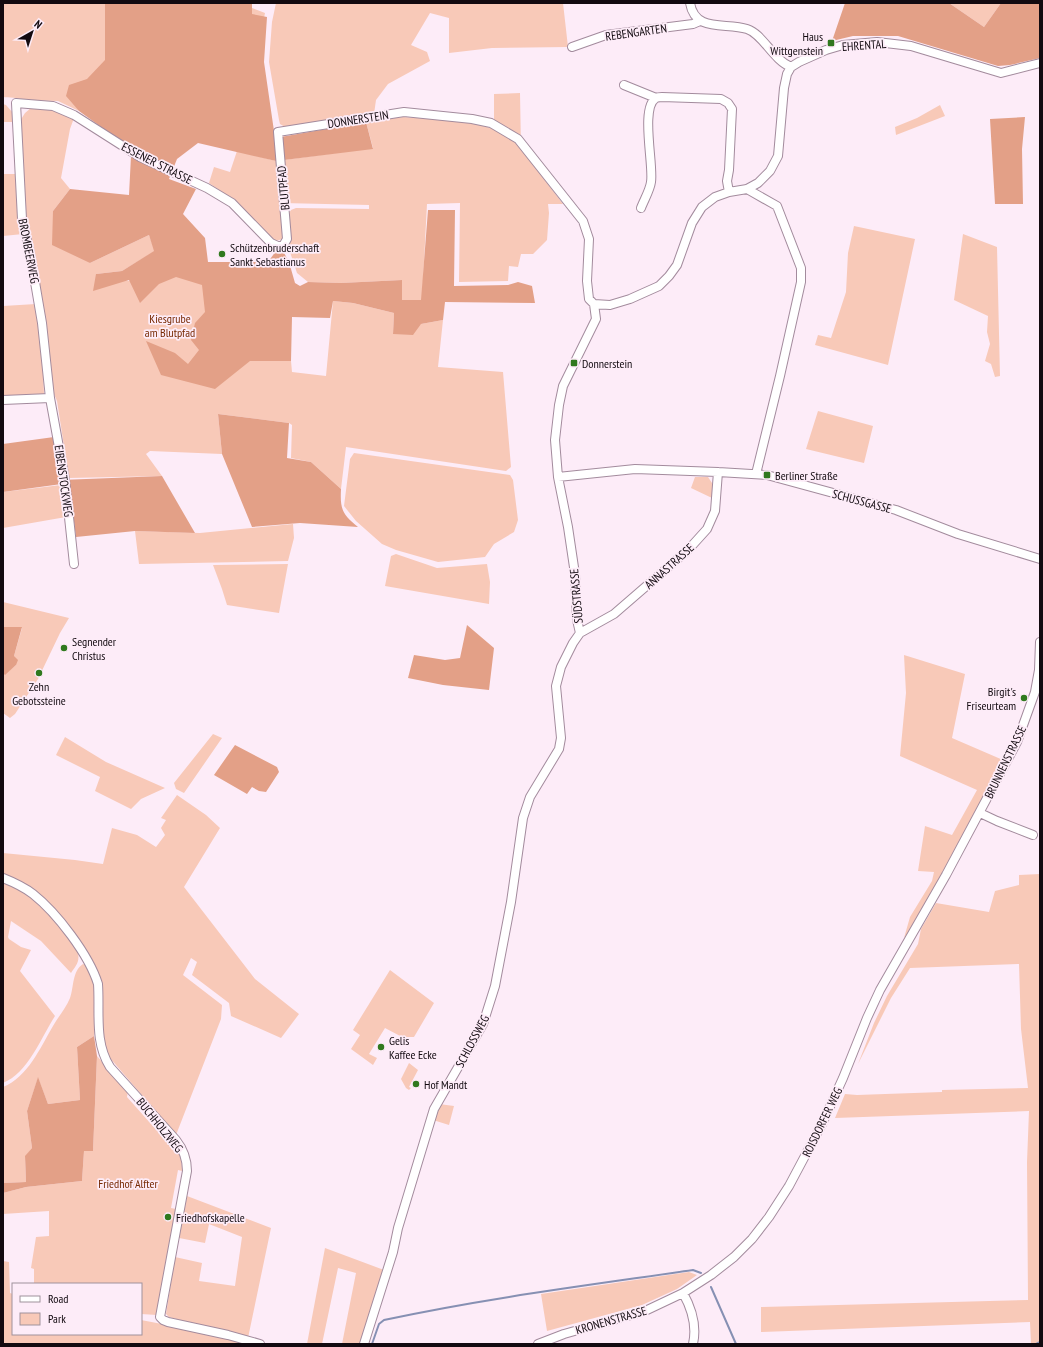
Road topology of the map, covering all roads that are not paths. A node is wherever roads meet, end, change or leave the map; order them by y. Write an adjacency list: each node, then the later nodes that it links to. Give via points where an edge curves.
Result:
1 (690, 3): 2 (street, via 691,10)
2 (700, 21): 3 (street, REBENGARTEN, via 693,24 606,34); 5 (street, via 709,25 753,32 781,61)
3 (572, 47)
4 (1040, 63): 5 (street, EHRENTAL, via 1001,73 911,46 877,42 844,45)
5 (791, 67): 10 (street, via 784,88 778,156 770,171)
6 (624, 85): 7 (street)
7 (656, 98): 11 (street, via 721,99 728,103 732,109 727,181); 12 (street, via 649,110 651,182)
8 (16, 103): 13 (street, ESSENER STRASSE, via 53,106 74,115 140,157 232,203 271,243 280,247); 17 (street, BROMBEERWEG, via 22,220 42,323)
9 (278, 132): 13 (street, BLUTPFAD, via 286,239); 14 (street, DONNERSTEIN, via 404,112 472,119 491,123 503,129 518,139 583,221 589,239 589,299)
10 (748, 189): 11 (street); 20 (street, via 777,206 801,268 801,282)
11 (729, 192): 15 (street, via 715,197 702,207 692,223 677,265 670,276 659,286)
12 (641, 208)
13 (284, 244)
14 (594, 304): 15 (street); 16 (street, DONNERSTEIN)
15 (610, 305): 16 (street)
16 (596, 319): 21 (street, via 564,386 559,405 555,440)
17 (50, 398): 18 (street); 23 (street, EIBENSTOCKWEG, via 65,480)
18 (3, 400)
19 (718, 472): 20 (street, SCHUSSGASSE); 21 (street, SCHUSSGASSE, via 635,469); 24 (street, ANNASTRASSE, via 715,512 707,529 688,550 614,614)
20 (756, 474): 22 (street, SCHUSSGASSE, via 896,510 958,534)
21 (558, 477): 24 (street, SÜDSTRASSE, via 575,574)
22 (1040, 559)
23 (74, 564)
24 (580, 633): 27 (street, SÜDSTRASSE, via 561,667 556,686 561,738 559,749 530,798)
25 (1040, 642): 26 (street, BRUNNENSTRASSE, via 1035,692 1017,742)
26 (980, 813): 28 (street); 29 (street, BRUNNENSTRASSE)
27 (523, 821): 33 (street, SCHLOSSWEG, via 513,895 488,1010 483,1024 434,1109)
28 (1033, 835)
29 (946, 875): 31 (street, ROISDORFER WEG, via 880,990 822,1124 779,1203 739,1252)
30 (3, 878): 32 (street, BUCHHOLZWEG, via 24,888 42,902 85,957 98,984 99,1038 105,1058 176,1140 187,1160 160,1317 168,1322)
31 (683, 1294): 34 (street, KRONENSTRASSE, via 645,1311); 35 (street, via 694,1321)
32 (260, 1344)
33 (364, 1344)
34 (538, 1344)
35 (693, 1344)

